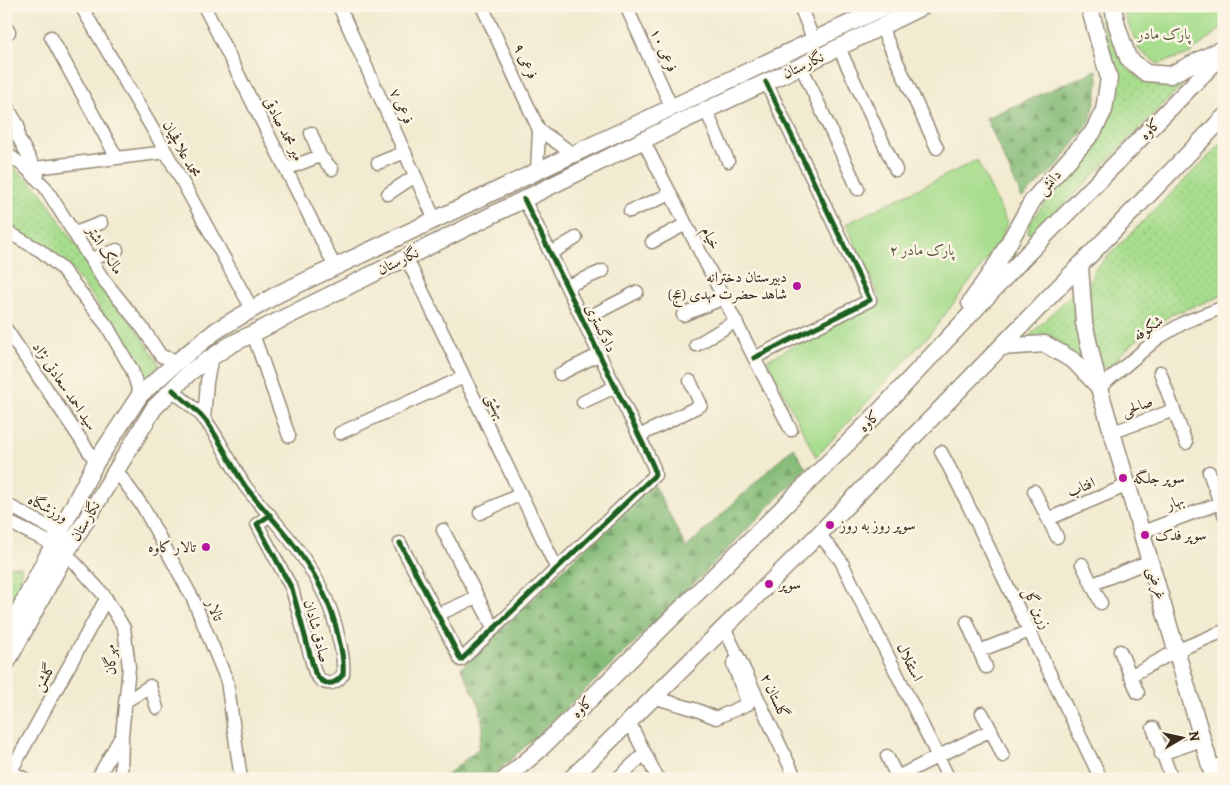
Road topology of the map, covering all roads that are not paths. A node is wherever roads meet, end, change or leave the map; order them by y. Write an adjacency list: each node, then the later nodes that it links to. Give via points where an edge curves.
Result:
1 (81, 6): 32 (street, محمد علافچیان)
2 (204, 6): 41 (street, میر محمد صادقی)
3 (340, 6): 33 (street, فرعی ۷)
4 (482, 6): 26 (street, فرعی ۹)
5 (626, 6): 23 (street, فرعی ۱۰)
6 (800, 6): 13 (street)
7 (886, 6): 13 (main road, نگارستان)
8 (923, 6): 11 (main road, نگارستان)
9 (1089, 6): 79 (main road, دانش, via 1109,78 1104,110 1093,132 1033,200 998,262)
10 (1113, 6): 15 (main road, via 1128,58 1146,73 1170,75)
11 (881, 27): 14 (main road, نگارستان); 31 (street)
12 (52, 37): 37 (street)
13 (814, 40): 19 (main road, نگارستان)
14 (839, 48): 17 (main road, نگارستان); 43 (street)
15 (1224, 48)
16 (1224, 53): 79 (main road, کاوه)
17 (801, 66): 18 (main road, نگارستان); 47 (street)
18 (766, 82): 21 (main road, نگارستان); 83 (street, via 870,300)
19 (722, 83): 20 (main road, نگارستان); 21 (main road, via 721,89)
20 (702, 93): 23 (main road, نگارستان); 24 (main road, via 709,96)
21 (731, 98): 24 (main road, نگارستان)
22 (6, 105): 29 (street, via 18,125)
23 (672, 108): 35 (main road, نگارستان)
24 (706, 110): 30 (main road, نگارستان); 38 (street)
25 (1224, 117): 63 (main road)
26 (539, 130): 35 (street); 44 (street)
27 (6, 131): 29 (street)
28 (311, 133): 36 (street)
29 (18, 137): 40 (street)
30 (643, 140): 49 (street, خیام); 50 (main road, نگارستان)
31 (937, 148)
32 (166, 152): 37 (street); 71 (street, محمد علافچیان)
33 (405, 152): 39 (street); 45 (street, فرعی ۷)
34 (6, 153): 46 (street, مالک اشتر, via 25,166)
35 (575, 154): 44 (main road, نگارستان)
36 (320, 156): 41 (street); 42 (street)
37 (117, 158): 40 (street)
38 (728, 161)
39 (378, 163)
40 (35, 168): 46 (street)
41 (286, 169): 64 (street, میر محمد صادقی)
42 (332, 170)
43 (896, 170)
44 (537, 172): 52 (main road, نگارستان)
45 (416, 176): 48 (street); 52 (street, فرعی ۷)
46 (45, 188): 56 (street, مالک اشتر)
47 (858, 189)
48 (388, 194)
49 (671, 194): 51 (street); 54 (street, خیام)
50 (524, 198): 60 (street, دادگستری); 61 (main road, نگارستان)
51 (630, 211)
52 (435, 220): 64 (main road, نگارستان)
53 (101, 223): 56 (street)
54 (686, 224): 58 (street); 69 (street, خیام)
55 (6, 231): 92 (street, via 41,251 62,269 107,326 132,370)
56 (75, 233): 62 (street, مالک اشتر)
57 (576, 238): 60 (street)
58 (652, 242)
59 (118, 250): 62 (street)
60 (551, 253): 66 (street, دادگستری)
61 (406, 257): 72 (main road, نگارستان); 87 (street, بهشتی)
62 (90, 259): 84 (street, مالک اشتر, via 161,356)
63 (1080, 265): 80 (main road); 90 (main road, غرضی, via 1084,323)
64 (335, 267): 67 (main road, نگارستان)
65 (602, 271): 66 (street)
66 (567, 286): 74 (street, دادگستری)
67 (293, 287): 71 (main road, نگارستان); 72 (main road)
68 (637, 292): 74 (street)
69 (724, 298): 73 (street); 75 (street, خیام)
70 (1224, 308): 90 (street, شکوفه, via 1185,322 1158,338)
71 (252, 309): 84 (main road, نگارستان, via 216,330)
72 (302, 309): 77 (main road, نگارستان)
73 (683, 315)
74 (583, 320): 81 (street, دادگستری)
75 (736, 321): 78 (street); 83 (street, خیام)
76 (6, 329): 103 (street, سید احمد سعادتی نژاد)
77 (252, 334): 82 (main road, نگارستان); 99 (street)
78 (696, 344)
79 (940, 347): 166 (main road, کاوه, via 747,544 538,751)
80 (1001, 347): 90 (main road, via 1045,344 1074,361); 117 (main road)
81 (600, 354): 86 (street); 89 (street, دادگستری)
82 (212, 357): 91 (main road, نگارستان, via 190,372); 95 (street)
83 (754, 358): 96 (street, خیام)
84 (178, 361): 92 (main road, نگارستان)
85 (1160, 372): 94 (street)
86 (560, 374)
87 (464, 377): 98 (street); 108 (street, بهشتی)
88 (690, 381): 100 (street, via 701,405)
89 (615, 386): 93 (street); 100 (street, دادگستری)
90 (1100, 388): 97 (main road, غرضی)
91 (173, 390): 95 (street, صادق شادان); 104 (main road, نگارستان, via 154,408)
92 (140, 395): 103 (main road, نگارستان)
93 (583, 402)
94 (1174, 410): 97 (street, صالحی); 101 (street)
95 (204, 419): 112 (street, صادق شادان, via 239,477)
96 (791, 430)
97 (1113, 432): 106 (main road, غرضی)
98 (340, 433)
99 (289, 436)
100 (639, 436): 123 (street, دادگستری, via 655,475)
101 (1186, 443)
102 (941, 452): 132 (street, زرین گل)
103 (96, 462): 119 (main road, نگارستان)
104 (116, 470): 119 (main road, نگارستان); 165 (street, تالار, via 143,508 193,600 227,681)
105 (1209, 472): 110 (street)
106 (1128, 485): 113 (street, افتاب); 116 (main road, غرضی)
107 (1034, 491): 113 (street)
108 (520, 494): 111 (street); 123 (street, بهشتی)
109 (6, 504): 119 (street, ورزشگاه)
110 (1222, 509): 116 (street, بهار)
111 (480, 513)
112 (270, 515): 112 (street, صادق شادان, via 301,555 331,610 344,664 343,674 334,682 326,684 315,673 292,589 258,524)
113 (1048, 519): 118 (street)
114 (6, 521): 119 (street, ورزشگاه)
115 (443, 530): 125 (street)
116 (1142, 532): 121 (main road, غرضی)
117 (819, 534): 130 (main road); 155 (street, استقلال, via 841,561)
118 (1057, 537)
119 (63, 542): 126 (street, مهرگان); 134 (main road, نگارستان); 139 (main road, نگارستان)
120 (400, 543): 128 (street)
121 (1150, 561): 124 (street); 137 (main road, غرضی)
122 (1082, 564): 124 (street)
123 (557, 569): 131 (street)
124 (1093, 584): 127 (street)
125 (477, 598): 128 (street); 131 (street)
126 (106, 599): 144 (street, مهرگان, via 124,628 129,667); 157 (street, گلشن)
127 (1101, 604)
128 (437, 615): 131 (street, via 461,660)
129 (967, 622): 135 (street)
130 (724, 627): 138 (street, گلستان ۲); 143 (main road)
131 (494, 629)
132 (1030, 631): 135 (street); 171 (street, زرین گل)
133 (1224, 631): 137 (street)
134 (6, 636)
135 (979, 651): 140 (street)
136 (1120, 651): 141 (street)
137 (1176, 651): 141 (street); 151 (main road, غرضی)
138 (738, 657): 143 (street, via 733,664 748,704 716,718); 160 (street, گلستان ۲)
139 (6, 664)
140 (986, 666)
141 (1130, 676): 142 (street)
142 (1138, 693)
143 (653, 697): 147 (main road)
144 (125, 702): 145 (street, via 150,686); 150 (street, مهرگان)
145 (157, 708)
146 (982, 713): 149 (street)
147 (629, 722): 152 (street); 167 (main road)
148 (1153, 728): 153 (street)
149 (991, 730): 155 (street); 156 (street)
150 (122, 735): 163 (street, مهرگان); 164 (street)
151 (1202, 740): 153 (street); 158 (main road, غرضی)
152 (645, 753): 168 (street); 169 (street)
153 (1161, 754): 159 (street)
154 (887, 756): 161 (street)
155 (938, 756): 161 (street); 170 (street, استقلال)
156 (1003, 756)
157 (8, 770): 162 (street)
158 (1216, 770)
159 (1169, 771)
160 (792, 777)
161 (897, 778)
162 (25, 779)
163 (97, 779)
164 (122, 779)
165 (241, 779)
166 (504, 779)
167 (571, 779)
168 (617, 779)
169 (658, 779)
170 (949, 779)
171 (1101, 779)

